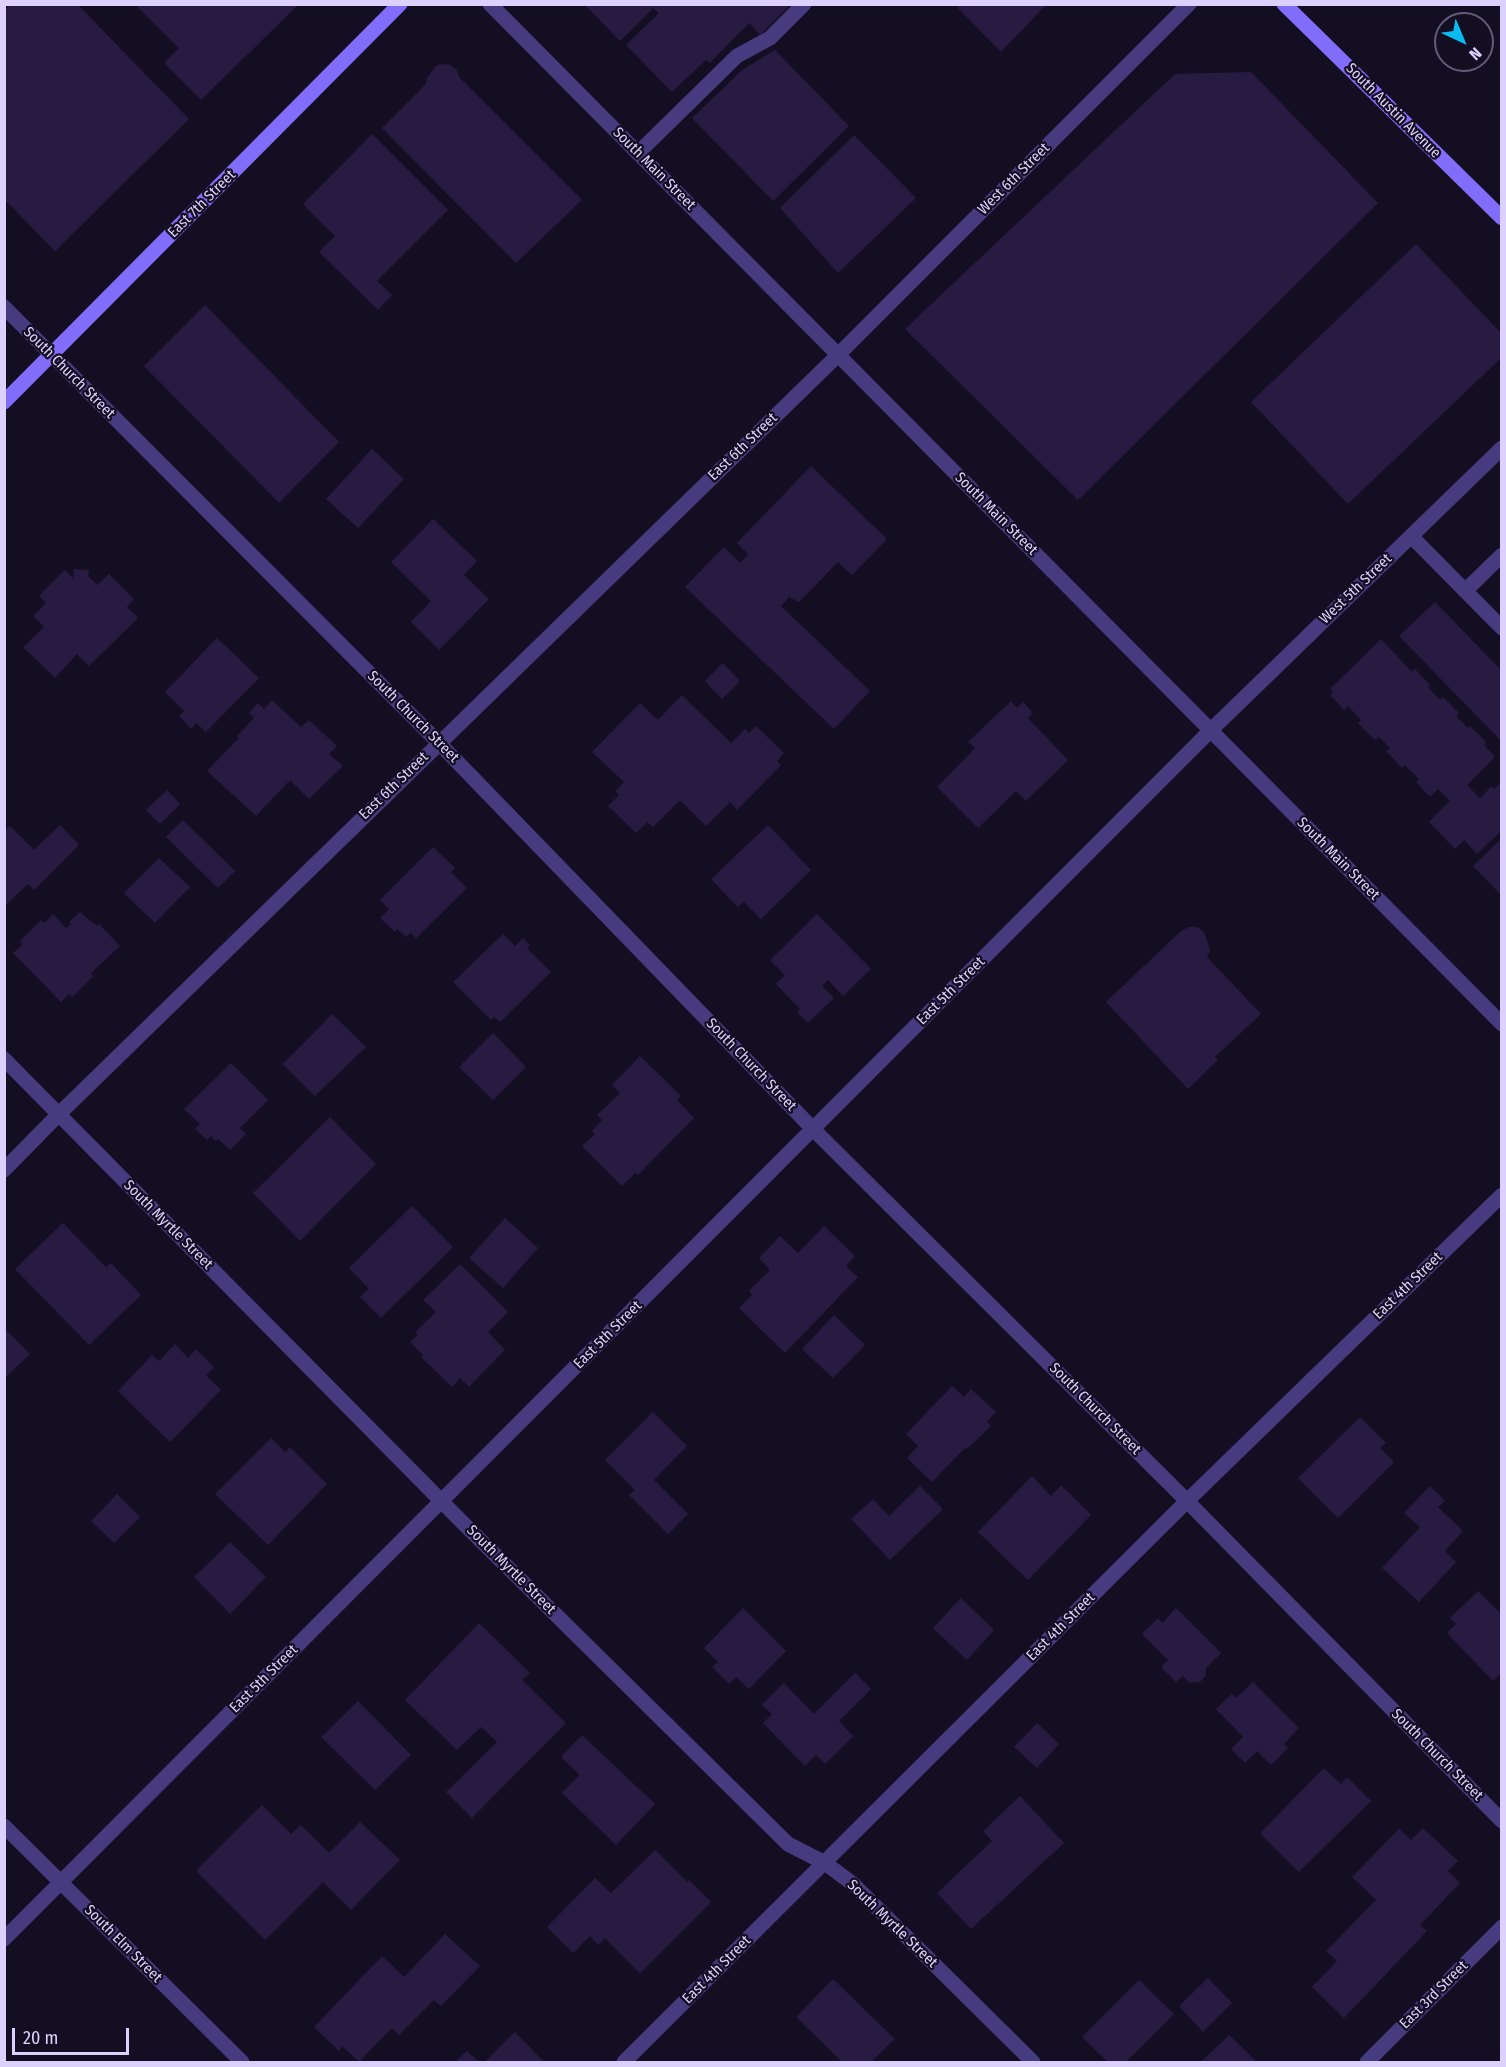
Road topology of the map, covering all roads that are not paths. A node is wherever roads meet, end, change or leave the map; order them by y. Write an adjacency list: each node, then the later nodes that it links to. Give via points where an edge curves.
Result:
1 (400, 4): 9 (street, East 7th Street)
2 (490, 4): 6 (street, South Main Street)
3 (804, 4): 6 (street, via 770,38 737,56)
4 (1189, 4): 10 (street, West 6th Street)
5 (1284, 4): 7 (street, South Austin Avenue)
6 (638, 153): 10 (street, South Main Street)
7 (1502, 218)
8 (4, 307): 9 (street, South Church Street)
9 (52, 355): 11 (street, East 7th Street); 18 (street, South Church Street)
10 (838, 355): 17 (street, South Main Street); 18 (street, East 6th Street)
11 (4, 402)
12 (1502, 448): 13 (street, West 5th Street)
13 (1411, 536): 15 (street); 17 (street, West 5th Street)
14 (1502, 555): 15 (street)
15 (1465, 591): 16 (street)
16 (1502, 628)
17 (1211, 730): 19 (street, South Main Street); 22 (street, East 5th Street)
18 (439, 743): 21 (street, East 6th Street); 22 (street, South Church Street)
19 (1502, 1024)
20 (4, 1059): 21 (street, South Myrtle Street)
21 (59, 1114): 23 (street, East 6th Street); 25 (street, South Myrtle Street)
22 (814, 1130): 25 (street, East 5th Street); 26 (street, South Church Street)
23 (4, 1170)
24 (1502, 1195): 26 (street, East 4th Street)
25 (441, 1501): 29 (street, South Myrtle Street, via 788,1844); 30 (street, East 5th Street)
26 (1187, 1501): 27 (street, South Church Street); 29 (street, East 4th Street)
27 (1502, 1821)
28 (4, 1826): 30 (street, South Elm Street)
29 (825, 1863): 34 (street, East 4th Street); 35 (street, South Myrtle Street, via 854,1884)
30 (62, 1882): 32 (street, East 5th Street); 33 (street, South Elm Street)
31 (1502, 1927): 36 (street, East 3rd Street)
32 (4, 1939)
33 (242, 2062)
34 (624, 2062)
35 (1033, 2062)
36 (1367, 2062)

